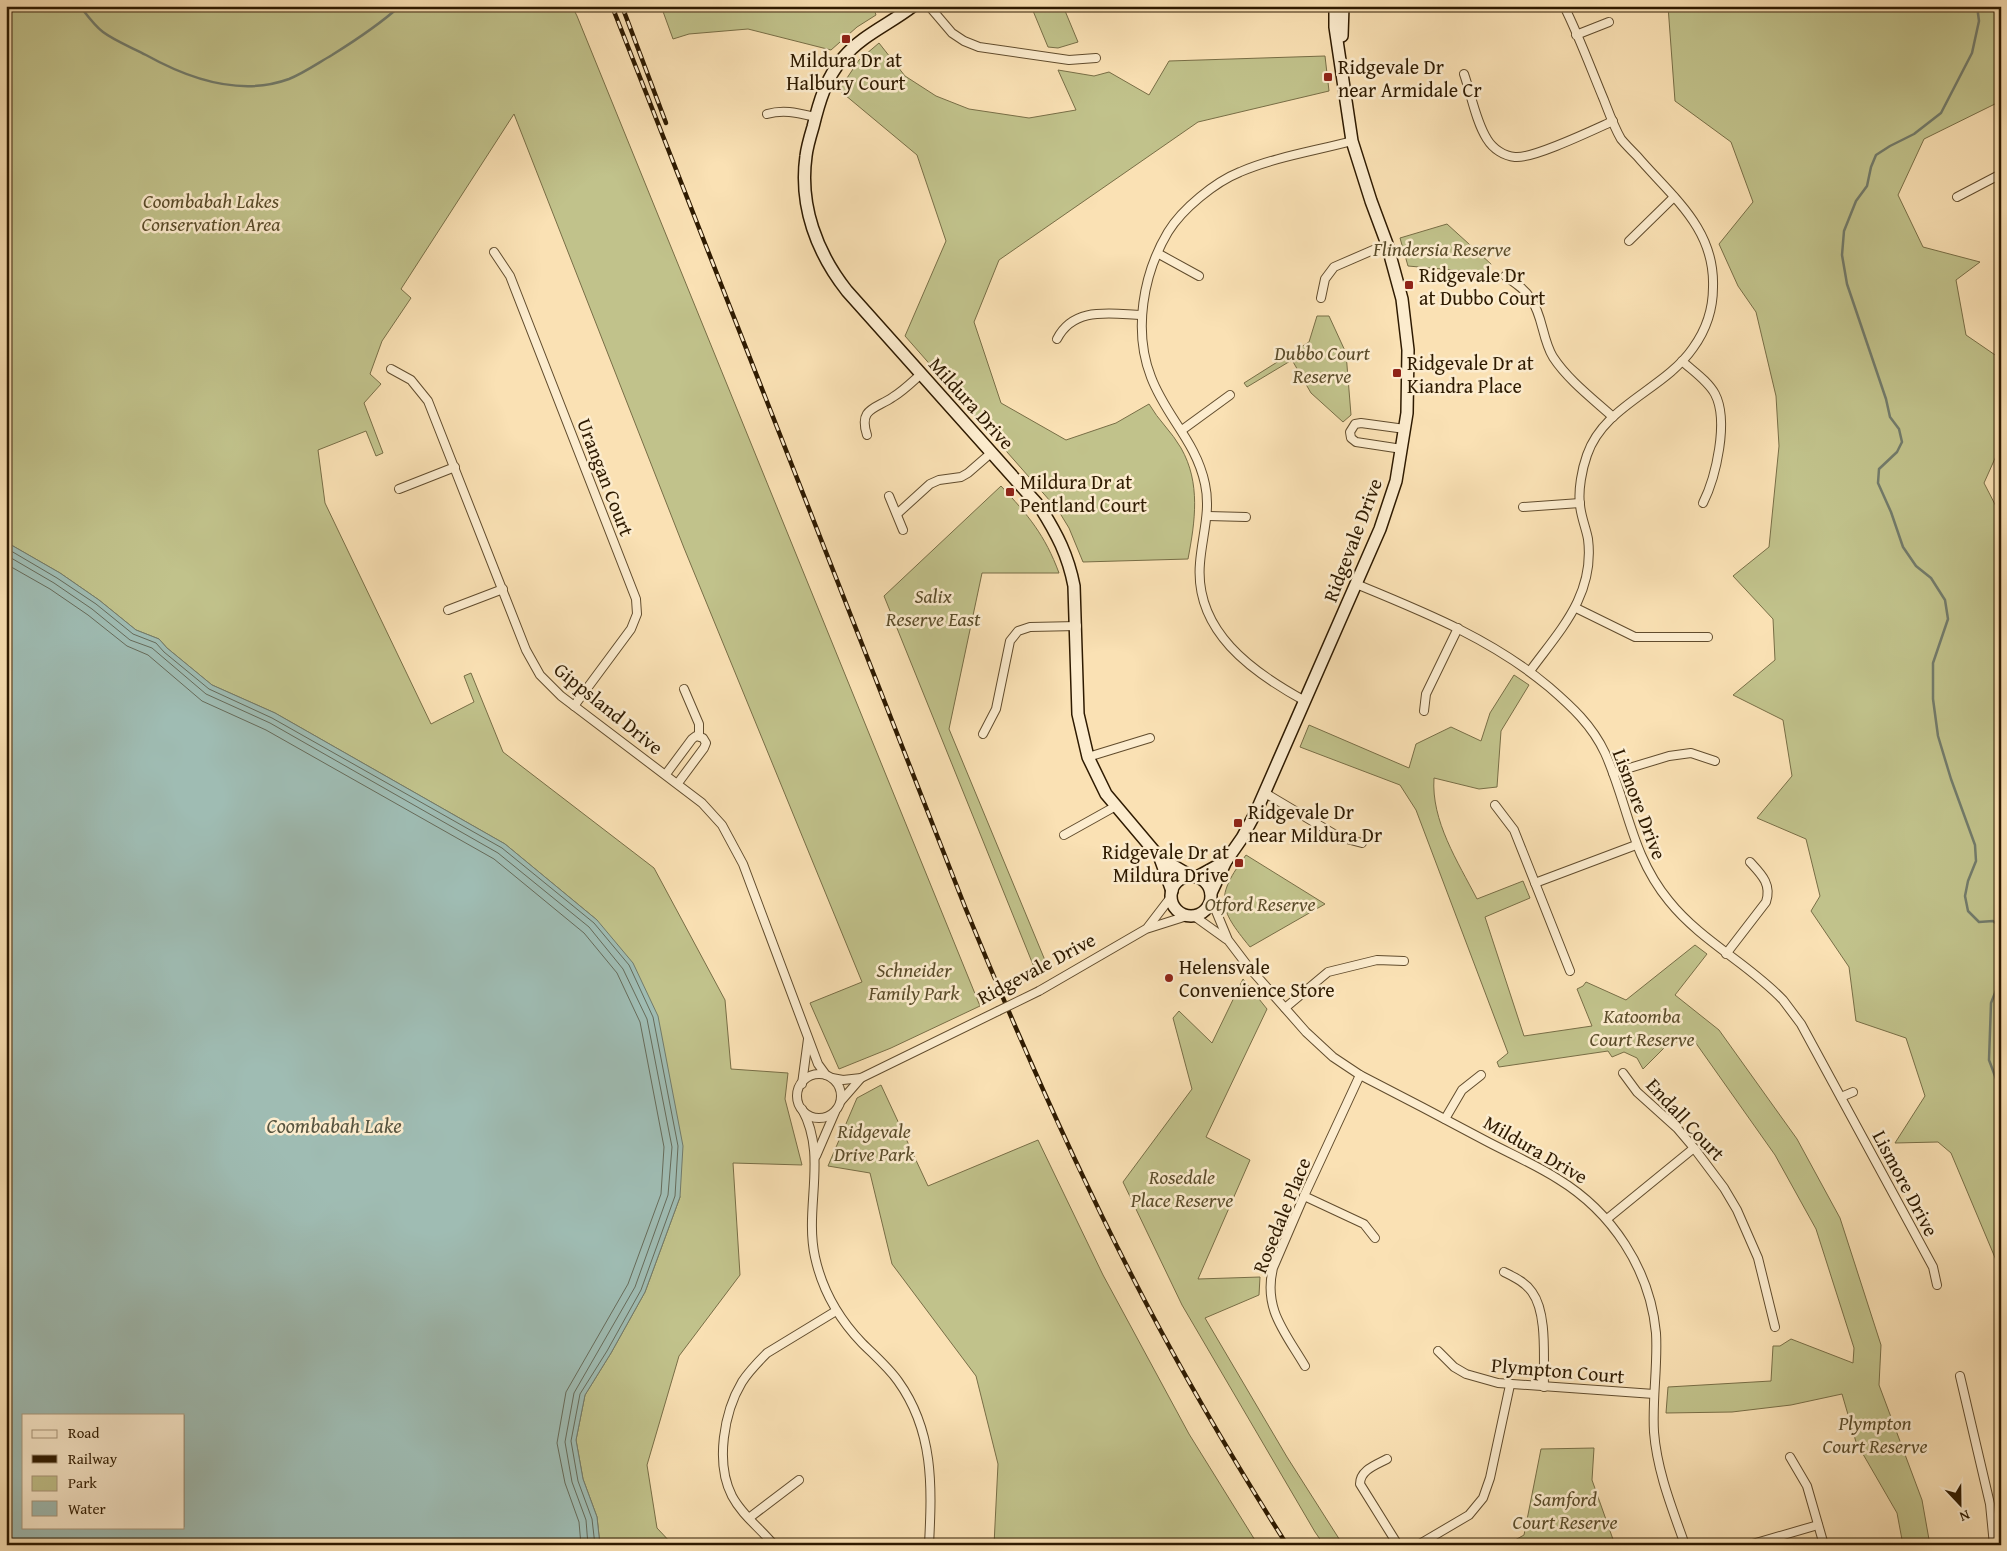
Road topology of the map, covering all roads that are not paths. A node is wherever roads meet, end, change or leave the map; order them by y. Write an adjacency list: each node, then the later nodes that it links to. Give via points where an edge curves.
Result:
1 (913, 6): 12 (street, Mildura Drive, via 870,34 843,58 826,83)
2 (929, 6): 8 (street, via 952,33 979,47 1069,60)
3 (1335, 6): 9 (street, Ridgevale Drive)
4 (1344, 6): 9 (street, Ridgevale Drive)
5 (1564, 6): 7 (street)
6 (1609, 22): 7 (street)
7 (1576, 35): 13 (street)
8 (1096, 58)
9 (1341, 65): 14 (street, Ridgevale Drive)
10 (1464, 74): 13 (street, via 1483,133 1493,147 1509,156 1533,154)
11 (766, 114): 12 (street, via 790,111)
12 (815, 117): 29 (street, Mildura Drive, via 804,182 816,238 833,272)
13 (1613, 121): 16 (street, via 1621,139)
14 (1352, 141): 19 (street, Ridgevale Drive); 21 (street, via 1239,172 1222,181 1168,232)
15 (2001, 174): 17 (street)
16 (1674, 197): 18 (street); 27 (street, via 1700,228 1714,276 1710,315 1701,336)
17 (1957, 197)
18 (1629, 241)
19 (1387, 244): 24 (street, via 1334,267 1325,279); 32 (street, Ridgevale Drive, via 1406,322 1409,383)
20 (494, 252): 57 (street, Urangan Court, via 510,276 636,599 637,614 631,629)
21 (1159, 254): 22 (street); 25 (street, via 1146,289)
22 (1199, 276)
23 (1505, 276): 31 (street, via 1532,300 1547,344 1560,365)
24 (1321, 298)
25 (1142, 314): 26 (street, via 1079,317 1068,323); 33 (street, via 1144,347 1151,377 1162,402)
26 (1057, 339)
27 (1682, 361): 31 (street); 41 (street, via 1715,394 1720,413 1717,458)
28 (391, 369): 37 (street, Gippsland Drive, via 412,380 428,401)
29 (921, 374): 34 (street, via 866,414); 36 (street, Mildura Drive)
30 (1230, 395): 33 (street)
31 (1613, 417): 40 (street, via 1598,433 1587,456)
32 (1405, 429): 35 (street, Ridgevale Drive); 35 (street, via 1358,423 1350,432 1356,442)
33 (1182, 430): 44 (street, via 1201,468)
34 (867, 435)
35 (1402, 449): 47 (street, Ridgevale Drive, via 1388,506)
36 (991, 453): 43 (street, via 961,477 930,484); 51 (street, Mildura Drive, via 1040,507 1058,536 1072,574)
37 (455, 467): 38 (street); 48 (street, Gippsland Drive)
38 (399, 489)
39 (889, 496): 43 (street)
40 (1580, 503): 42 (street); 49 (street, via 1588,540 1588,561 1586,580)
41 (1703, 503)
42 (1522, 507)
43 (896, 514): 46 (street)
44 (1208, 516): 45 (street); 56 (street, via 1200,565 1203,594 1213,622 1234,652 1281,688)
45 (1246, 518)
46 (903, 530)
47 (1356, 584): 52 (street, Lismore Drive); 56 (street, Ridgevale Drive)
48 (503, 589): 50 (street); 57 (street, Gippsland Drive, via 540,675)
49 (1576, 608): 53 (street, via 1635,637); 54 (street)
50 (448, 610)
51 (1077, 626): 59 (street, via 1030,627 1018,631 1010,641 996,709); 62 (street, Mildura Drive, via 1078,714)
52 (1458, 628): 54 (street, Lismore Drive); 58 (street, via 1426,694)
53 (1708, 637)
54 (1530, 671): 64 (street, Lismore Drive, via 1563,698 1592,729)
55 (684, 689): 60 (street, via 699,724)
56 (1305, 701): 67 (street, Ridgevale Drive)
57 (574, 706): 65 (street, Gippsland Drive)
58 (1424, 711)
59 (983, 734)
60 (699, 736): 65 (street, via 692,739); 66 (street, via 705,741 705,746)
61 (1150, 738): 62 (street)
62 (1088, 757): 69 (street, Mildura Drive, via 1106,794)
63 (1715, 761): 64 (street, via 1691,753 1669,756)
64 (1613, 773): 72 (street, Lismore Drive)
65 (666, 774): 66 (street, Gippsland Drive)
66 (678, 783): 87 (street, Gippsland Drive, via 711,812 737,850)
67 (1265, 793): 71 (street, via 1339,837); 74 (street, Ridgevale Drive)
68 (1495, 805): 77 (street, via 1514,830)
69 (1116, 806): 70 (street); 73 (street, Mildura Drive)
70 (1064, 835)
71 (1362, 843)
72 (1636, 845): 77 (street); 83 (street, Lismore Drive, via 1647,870 1668,901)
73 (1160, 858): 76 (street, Mildura Drive); 78 (street, Mildura Drive)
74 (1226, 861): 76 (street, Ridgevale Drive); 79 (street, Ridgevale Drive)
75 (1750, 862): 83 (street, via 1761,874 1769,893 1766,902)
76 (1194, 876): 78 (street, via 1179,880); 79 (street, via 1207,883)
77 (1535, 883): 85 (street)
78 (1172, 894): 80 (street, via 1176,909); 81 (street, Ridgevale Drive)
79 (1211, 896): 80 (street, via 1205,910); 82 (street, Mildura Drive)
80 (1190, 916): 81 (street, Ridgevale Drive); 82 (street, Mildura Drive)
81 (1146, 929): 92 (street, Ridgevale Drive, bridge, via 1039,991)
82 (1228, 940): 86 (street, Mildura Drive)
83 (1726, 954): 95 (street, Lismore Drive, via 1782,1000 1802,1024)
84 (1404, 961): 86 (street, via 1377,960 1328,972)
85 (1570, 971)
86 (1285, 1008): 89 (street, Mildura Drive, via 1320,1046)
87 (808, 1037): 91 (street, Gippsland Drive, via 818,1064); 93 (street, Gippsland Drive)
88 (1624, 1073): 99 (street, Endall Court, via 1637,1092)
89 (1360, 1075): 98 (street, Mildura Drive); 101 (street, Rosedale Place)
90 (1481, 1075): 98 (street, via 1462,1090)
91 (829, 1077): 92 (street, Ridgevale Drive, via 843,1080); 93 (street, via 812,1076); 96 (street, via 840,1090)
92 (861, 1078): 96 (street, Ridgevale Drive)
93 (802, 1084): 97 (street, via 798,1096)
94 (1853, 1092): 95 (street)
95 (1842, 1097): 105 (street, Lismore Drive, via 1933,1267)
96 (838, 1106): 97 (street, via 832,1114 819,1118 806,1114); 100 (street)
97 (802, 1109): 100 (street, via 810,1123)
98 (1445, 1119): 102 (street, Mildura Drive, via 1558,1178)
99 (1694, 1148): 102 (street); 107 (street, Endall Court, via 1724,1188 1750,1237 1764,1278)
100 (815, 1158): 106 (street, via 812,1227 815,1258)
101 (1304, 1196): 103 (street, via 1364,1224); 109 (street, Rosedale Place, via 1274,1268 1270,1289 1275,1315)
102 (1607, 1219): 113 (street, Mildura Drive, via 1633,1256 1652,1309 1656,1352)
103 (1375, 1238)
104 (1504, 1272): 112 (street, via 1532,1291 1542,1315)
105 (1938, 1285)
106 (836, 1311): 117 (street, via 767,1353 750,1371 736,1395 726,1429 723,1462 731,1494); 120 (street, via 899,1382 920,1422 931,1485)
107 (1775, 1328)
108 (1438, 1352): 111 (street, Plympton Court, via 1466,1374)
109 (1305, 1366)
110 (1960, 1376): 126 (street, via 1990,1504)
111 (1510, 1385): 112 (street, Plympton Court); 122 (street, via 1483,1498 1469,1515)
112 (1544, 1387): 113 (street, Plympton Court)
113 (1654, 1394): 123 (street, Mildura Drive, via 1654,1434 1660,1471)
114 (1790, 1457): 118 (street, via 1807,1486)
115 (1387, 1458): 121 (street, via 1365,1471 1360,1477 1360,1484)
116 (799, 1480): 117 (street)
117 (749, 1518): 119 (street)
118 (1818, 1525): 124 (street); 125 (street)
119 (774, 1545)
120 (929, 1545)
121 (1398, 1545)
122 (1418, 1545)
123 (1685, 1545)
124 (1749, 1545)
125 (1824, 1545)
126 (1994, 1545)

